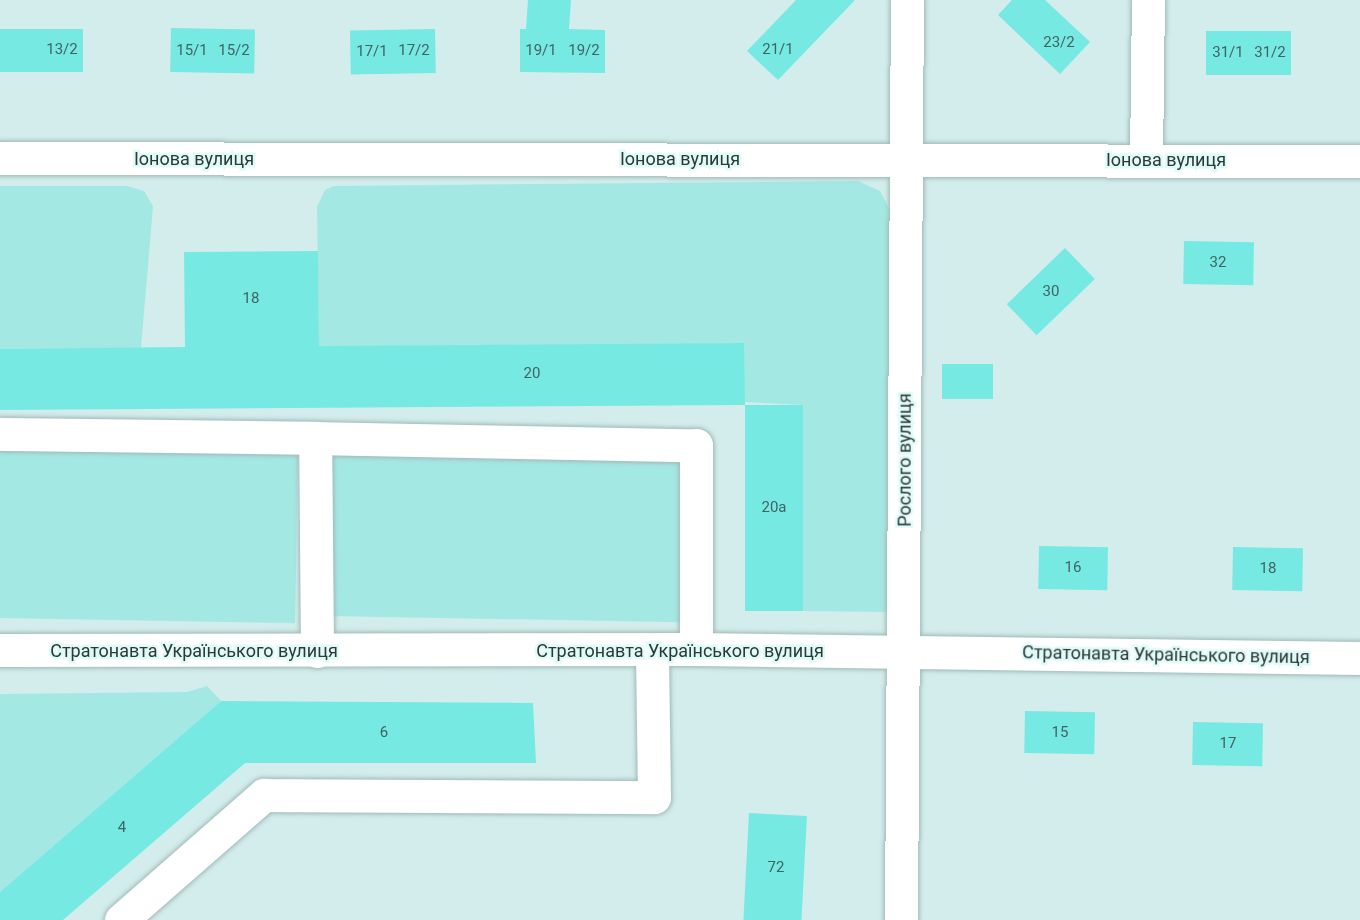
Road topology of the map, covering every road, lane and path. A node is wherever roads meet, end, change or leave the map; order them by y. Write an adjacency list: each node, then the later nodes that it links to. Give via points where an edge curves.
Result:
1 (907, 0): 4 (street, Рослого вулиця)
2 (1148, 0): 5 (street)
3 (0, 159): 4 (street, Іонова вулиця)
4 (905, 159): 5 (street, Іонова вулиця); 13 (street, Рослого вулиця)
5 (1146, 160): 6 (street, Іонова вулиця)
6 (1360, 161)
7 (0, 434): 8 (street)
8 (315, 438): 10 (street, via 696,445); 11 (street)
9 (0, 650): 11 (street, Стратонавта Українського вулиця)
10 (696, 650): 12 (street, Стратонавта Українського вулиця); 13 (street, Стратонавта Українського вулиця)
11 (317, 651): 12 (street, Стратонавта Українського вулиця)
12 (652, 651): 15 (street, via 654,797 264,795)
13 (906, 651): 14 (street, Стратонавта Українського вулиця); 16 (street, Рослого вулиця)
14 (1360, 658)
15 (121, 920)
16 (901, 920)

